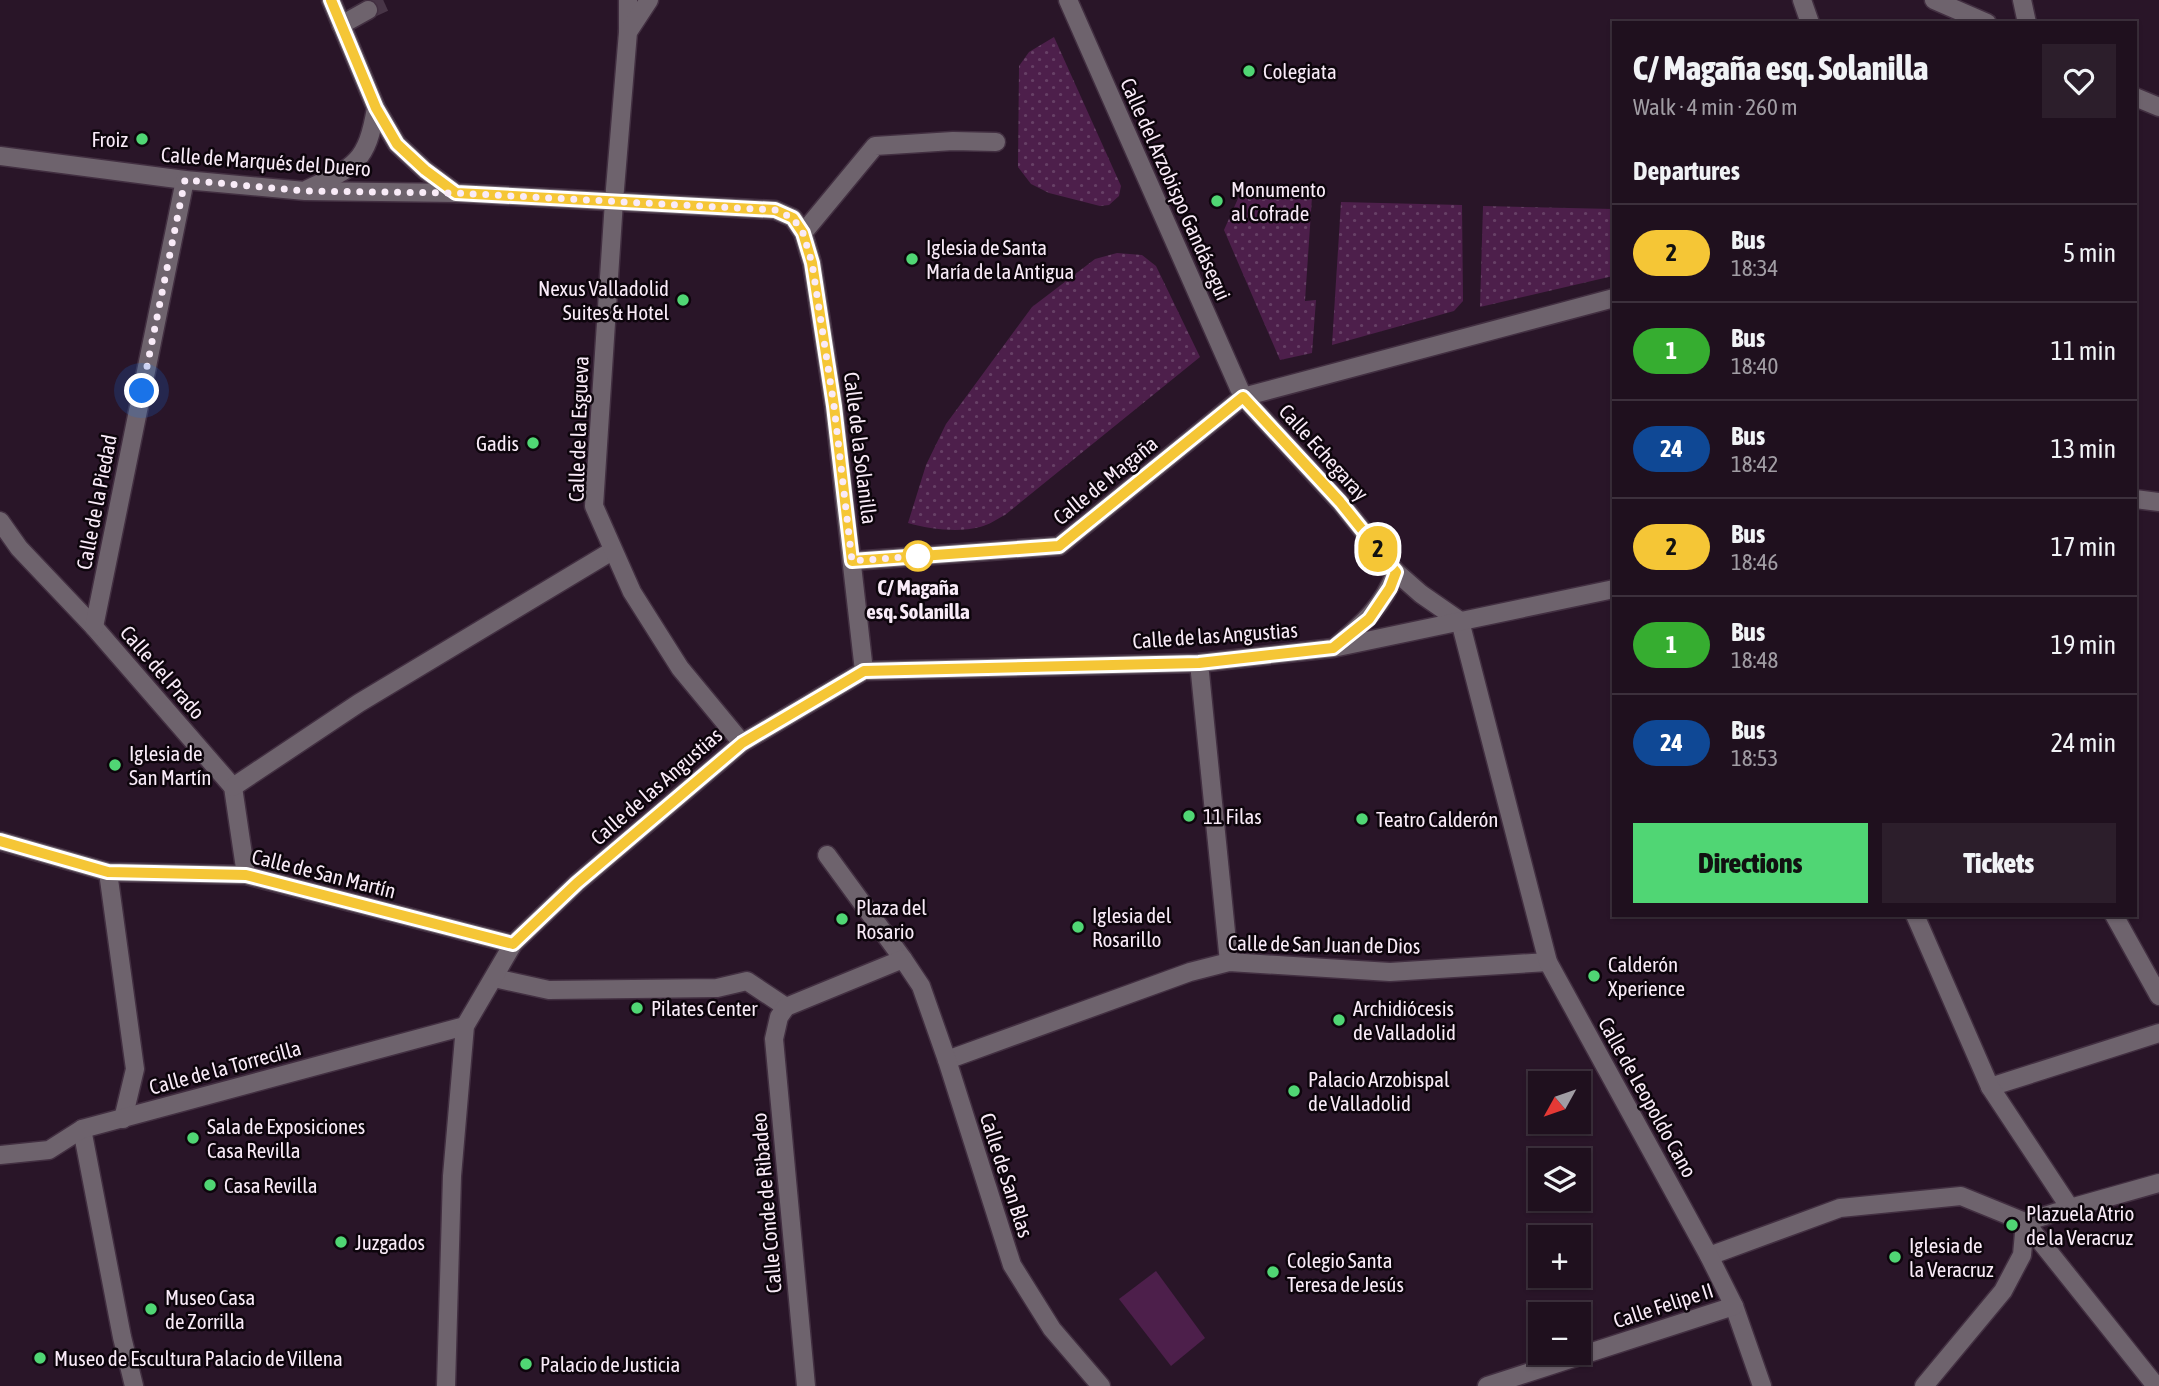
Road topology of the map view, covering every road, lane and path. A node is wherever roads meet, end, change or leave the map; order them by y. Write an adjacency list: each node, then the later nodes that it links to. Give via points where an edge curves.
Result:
1 (331, 0): 12 (street)
2 (628, 0): 13 (street, Calle de la Esgueva)
3 (649, 0): 13 (street)
4 (1068, 0): 25 (street, Calle del Arzobispo Gandásegui)
5 (1802, 0): 9 (street)
6 (1934, 0): 10 (street)
7 (2022, 0): 11 (street)
8 (369, 10): 12 (street)
9 (1809, 21)
10 (1982, 21)
11 (2027, 21)
12 (341, 25): 16 (street)
13 (628, 32): 22 (street, Calle de la Esgueva)
14 (2137, 98): 15 (street)
15 (2159, 107)
16 (376, 108): 20 (street, via 363,153 346,172); 21 (street, via 397,144)
17 (996, 142): 23 (street, via 875,146)
18 (0, 156): 19 (street, Calle de Marqués del Duero)
19 (185, 180): 20 (street, Calle de Marqués del Duero); 34 (street, Calle de la Piedad)
20 (305, 191): 21 (street, Calle de Marqués del Duero)
21 (456, 193): 22 (street, Calle de Marqués del Duero)
22 (614, 201): 23 (street, Calle de Marqués del Duero, via 775,210 793,218); 29 (street, Calle de la Esgueva, via 594,506)
23 (803, 233): 30 (street, Calle de la Solanilla, via 812,263 832,393)
24 (1612, 299): 25 (street)
25 (1243, 397): 30 (street, Calle de Magaña, via 1059,546); 31 (street, Calle Echegaray, via 1340,502)
26 (2137, 499): 27 (street)
27 (2159, 502)
28 (0, 521): 34 (street, Calle del Prado, via 19,548)
29 (612, 551): 38 (street, Calle de la Esgueva, via 680,668); 39 (street, via 359,703)
30 (852, 561): 37 (street, Calle de la Solanilla)
31 (1396, 572): 33 (street, Calle Echegaray); 35 (street, via 1369,619)
32 (1612, 589): 33 (street, Calle de las Angustias)
33 (1460, 621): 35 (street, Calle de las Angustias); 48 (street, Calle de Leopoldo Cano)
34 (94, 627): 39 (street, Calle del Prado)
35 (1333, 648): 36 (street, Calle de las Angustias)
36 (1199, 663): 37 (street, Calle de las Angustias); 49 (street)
37 (864, 671): 38 (street, Calle de las Angustias)
38 (742, 743): 46 (street, Calle de las Angustias, via 577,883)
39 (233, 787): 43 (street)
40 (0, 841): 42 (street, Calle de San Martín)
41 (827, 855): 47 (street)
42 (108, 872): 43 (street, Calle de San Martín); 57 (street, via 135,1069)
43 (246, 875): 46 (street, Calle de San Martín)
44 (1916, 917): 56 (street)
45 (2115, 917): 51 (street)
46 (513, 944): 50 (street, Calle de las Angustias)
47 (902, 959): 52 (street); 55 (street, Calle de San Blas, via 921,986)
48 (1548, 961): 49 (street, Calle de San Juan de Dios, via 1390,972); 63 (street, Calle de Leopoldo Cano)
49 (1229, 962): 55 (street, Calle de San Juan de Dios)
50 (494, 978): 52 (street, via 549,990 718,988 747,981); 53 (street, Calle de las Angustias)
51 (2159, 996)
52 (783, 1012): 67 (street, Calle Conde de Ribadeo, via 774,1039)
53 (465, 1026): 57 (street, Calle de la Torrecilla); 66 (street, Calle de las Angustias, via 452,1176)
54 (2159, 1033): 56 (street)
55 (947, 1060): 68 (street, Calle de San Blas, via 1012,1265 1052,1329)
56 (1990, 1087): 61 (street)
57 (122, 1119): 58 (street, Calle de la Torrecilla)
58 (82, 1129): 59 (street, Calle de la Torrecilla, via 49,1150); 65 (street)
59 (0, 1155)
60 (2159, 1183): 61 (street)
61 (2070, 1208): 62 (street)
62 (2025, 1222): 63 (street, via 1961,1196 1840,1208); 71 (street, via 2022,1255 2003,1291); 72 (street)
63 (1709, 1256): 64 (street, Calle de Leopoldo Cano)
64 (1734, 1306): 69 (street, Calle Felipe II); 70 (street, Calle de Leopoldo Cano)
65 (134, 1386)
66 (446, 1386)
67 (806, 1386)
68 (1101, 1386)
69 (1487, 1386)
70 (1762, 1386)
71 (1924, 1386)
72 (2156, 1386)

